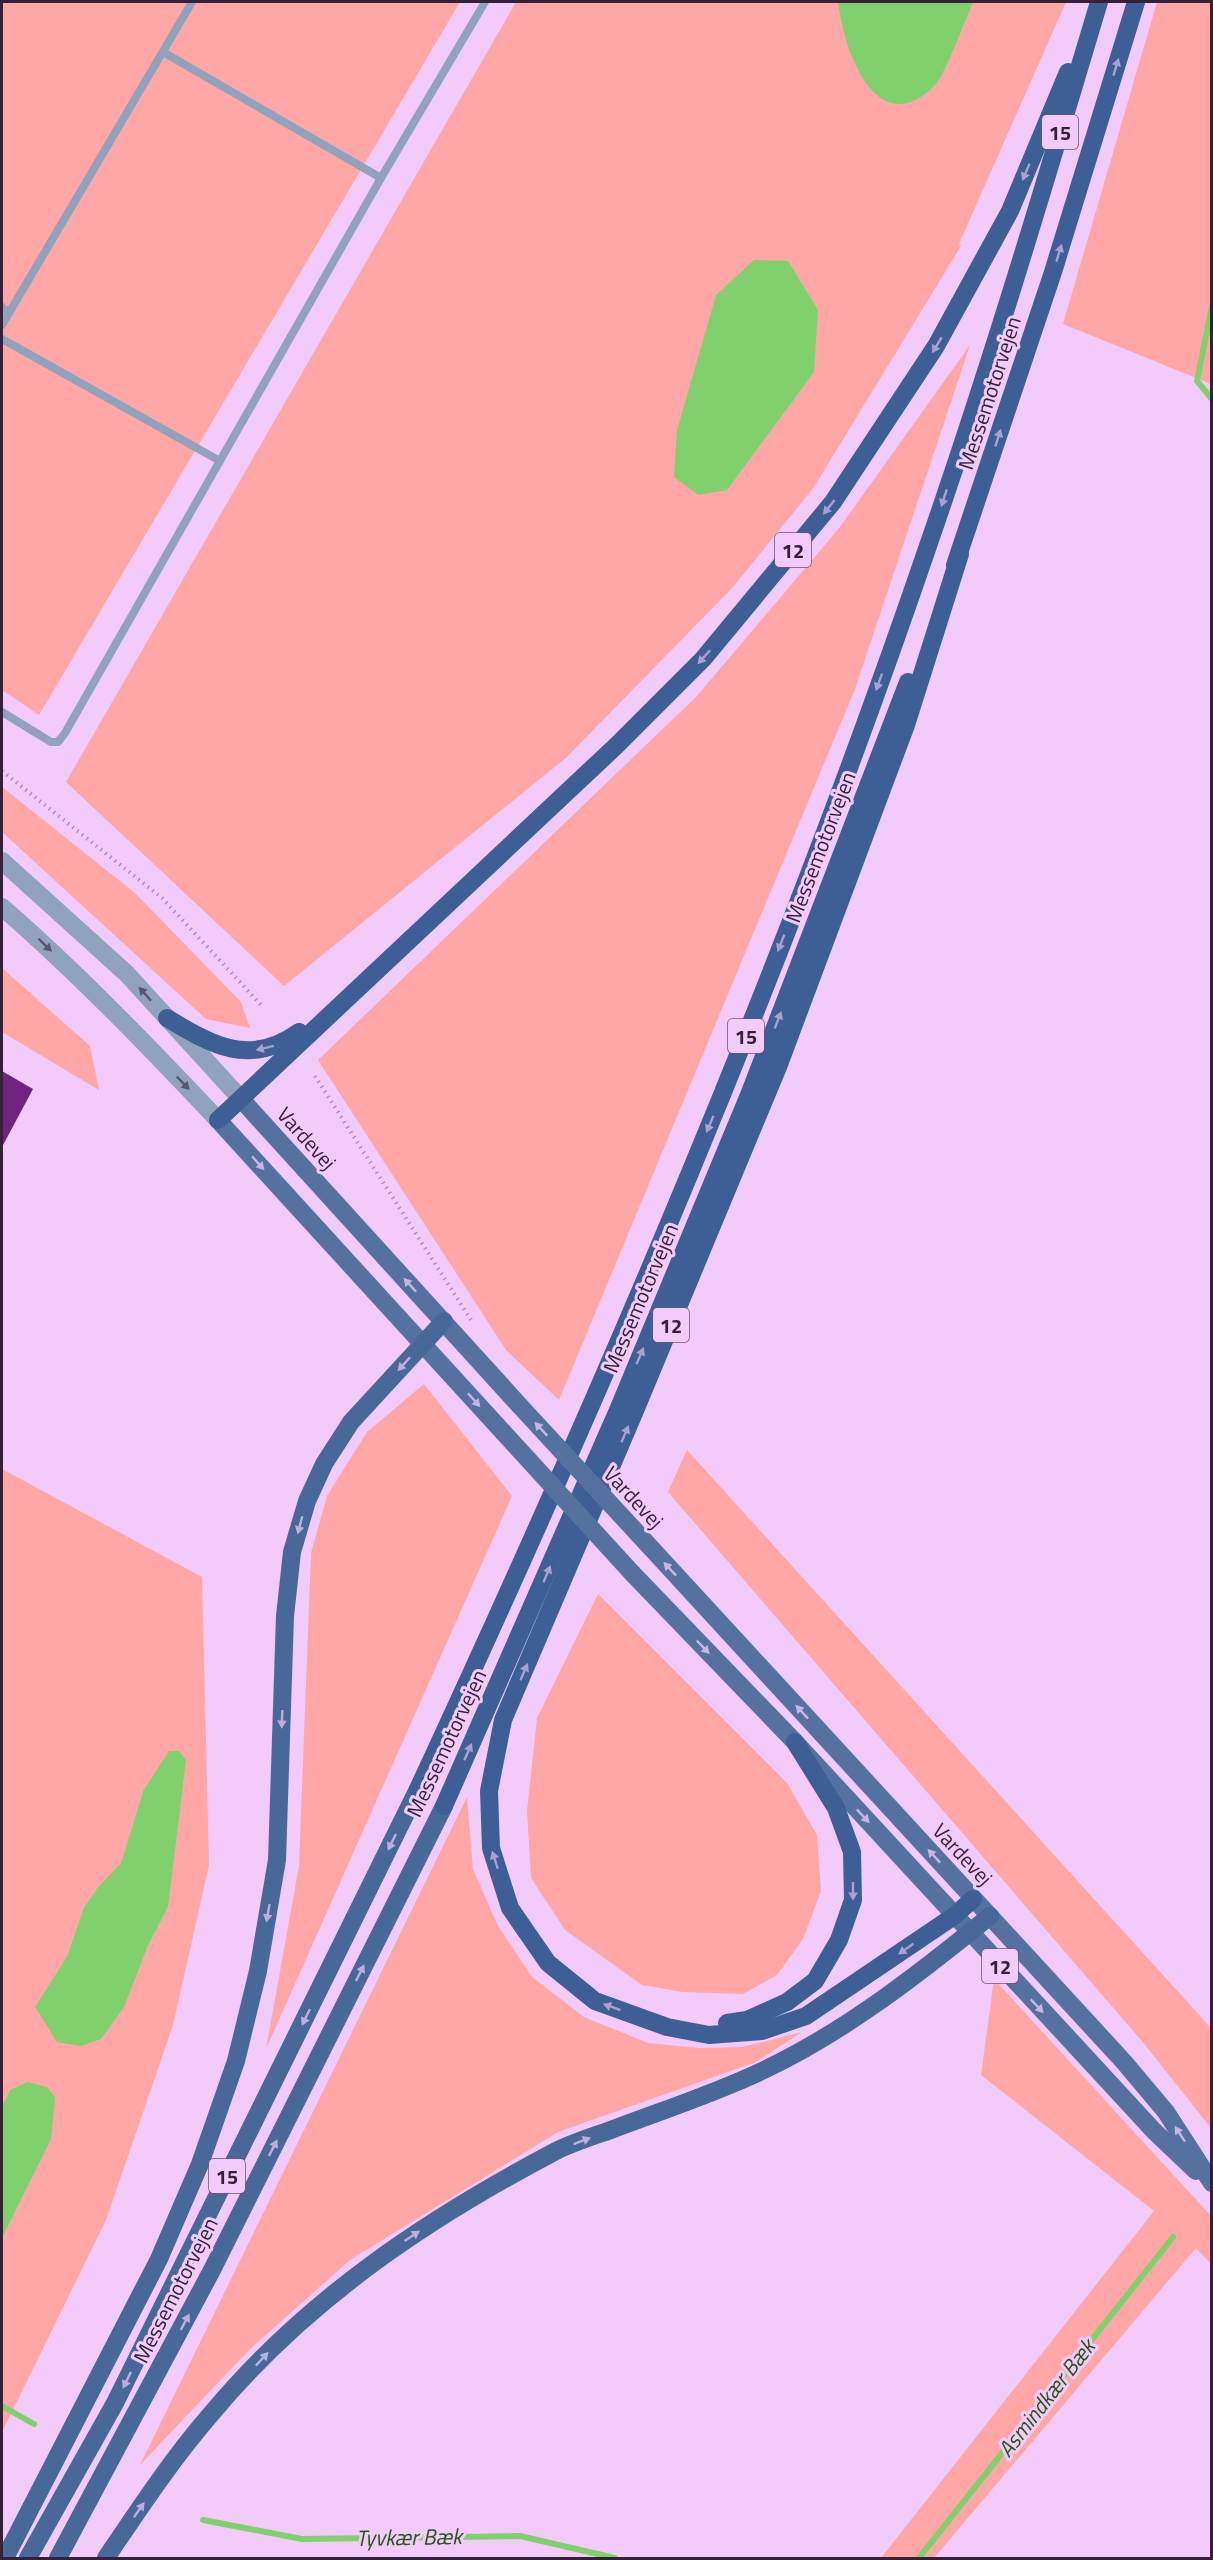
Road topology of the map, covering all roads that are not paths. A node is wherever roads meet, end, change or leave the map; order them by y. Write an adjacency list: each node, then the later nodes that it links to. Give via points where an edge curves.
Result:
1 (192, 2): 5 (lane)
2 (485, 2): 6 (lane)
3 (1098, 2): 15 (highway, 12, one-way to 15, via 1010,211 936,346 832,502 703,659 617,746); 29 (highway, Messemotorvejen / 15, one-way to 29, via 1022,263 932,534 736,1062 510,1592 418,1789 115,2403)
4 (1136, 2): 11 (highway, Messemotorvejen / 12, one-way to 4)
5 (163, 52): 6 (lane); 7 (lane)
6 (381, 178): 10 (lane)
7 (5, 310): 8 (lane)
8 (2, 326)
9 (2, 339): 10 (lane)
10 (220, 460): 12 (lane, via 58,742 40,737)
11 (960, 554): 26 (highway, 12, one-way to 11, via 595,2001 548,1962 510,1908 491,1848 489,1791 503,1719 778,1067 906,725); 30 (highway, Messemotorvejen / 15, one-way to 11, via 212,2271 444,1806 618,1410 749,1095)
12 (2, 712)
13 (2, 861): 16 (street, Vardevej, one-way to 13, via 127,974)
14 (2, 907): 18 (street, Vardevej, one-way to 18, via 126,1023)
15 (350, 996): 16 (highway, one-way to 16, via 282,1044 255,1051 231,1050 203,1040); 17 (highway, 12)
16 (167, 1018): 17 (street, Vardevej)
17 (241, 1099): 18 (highway, 12); 19 (main road, Vardevej, one-way to 17)
18 (218, 1120): 20 (main road, Vardevej / 12, one-way to 20)
19 (444, 1321): 20 (highway); 22 (main road, Vardevej, one-way to 19, bridge)
20 (422, 1343): 21 (main road, Vardevej / 12, one-way to 21, bridge, via 633,1574); 28 (highway, one-way to 28, via 351,1422 324,1464 307,1501 292,1552 285,1616 277,1860 258,1971 236,2061 200,2164 159,2259)
21 (795, 1742): 23 (main road, Vardevej / 12, one-way to 23); 26 (highway, one-way to 26, via 836,1808 852,1852 853,1900 839,1941 815,1980 787,2002 747,2020)
22 (973, 1899): 23 (highway, 12); 24 (main road, Vardevej / 12)
23 (954, 1916): 25 (main road, Vardevej / 12); 26 (highway, 12, one-way to 26, via 806,2016 762,2031 709,2035)
24 (990, 1916): 25 (highway); 27 (main road, Vardevej / 12, one-way to 24, via 1166,2112)
25 (970, 1933): 27 (main road, Vardevej / 12, one-way to 27, via 1154,2132); 31 (highway, one-way to 25, via 211,2414 275,2345 358,2272 450,2211 559,2150 784,2059 843,2026)
26 (667, 2027)
27 (1212, 2184)
28 (5, 2559)
29 (28, 2559)
30 (58, 2559)
31 (106, 2559)

